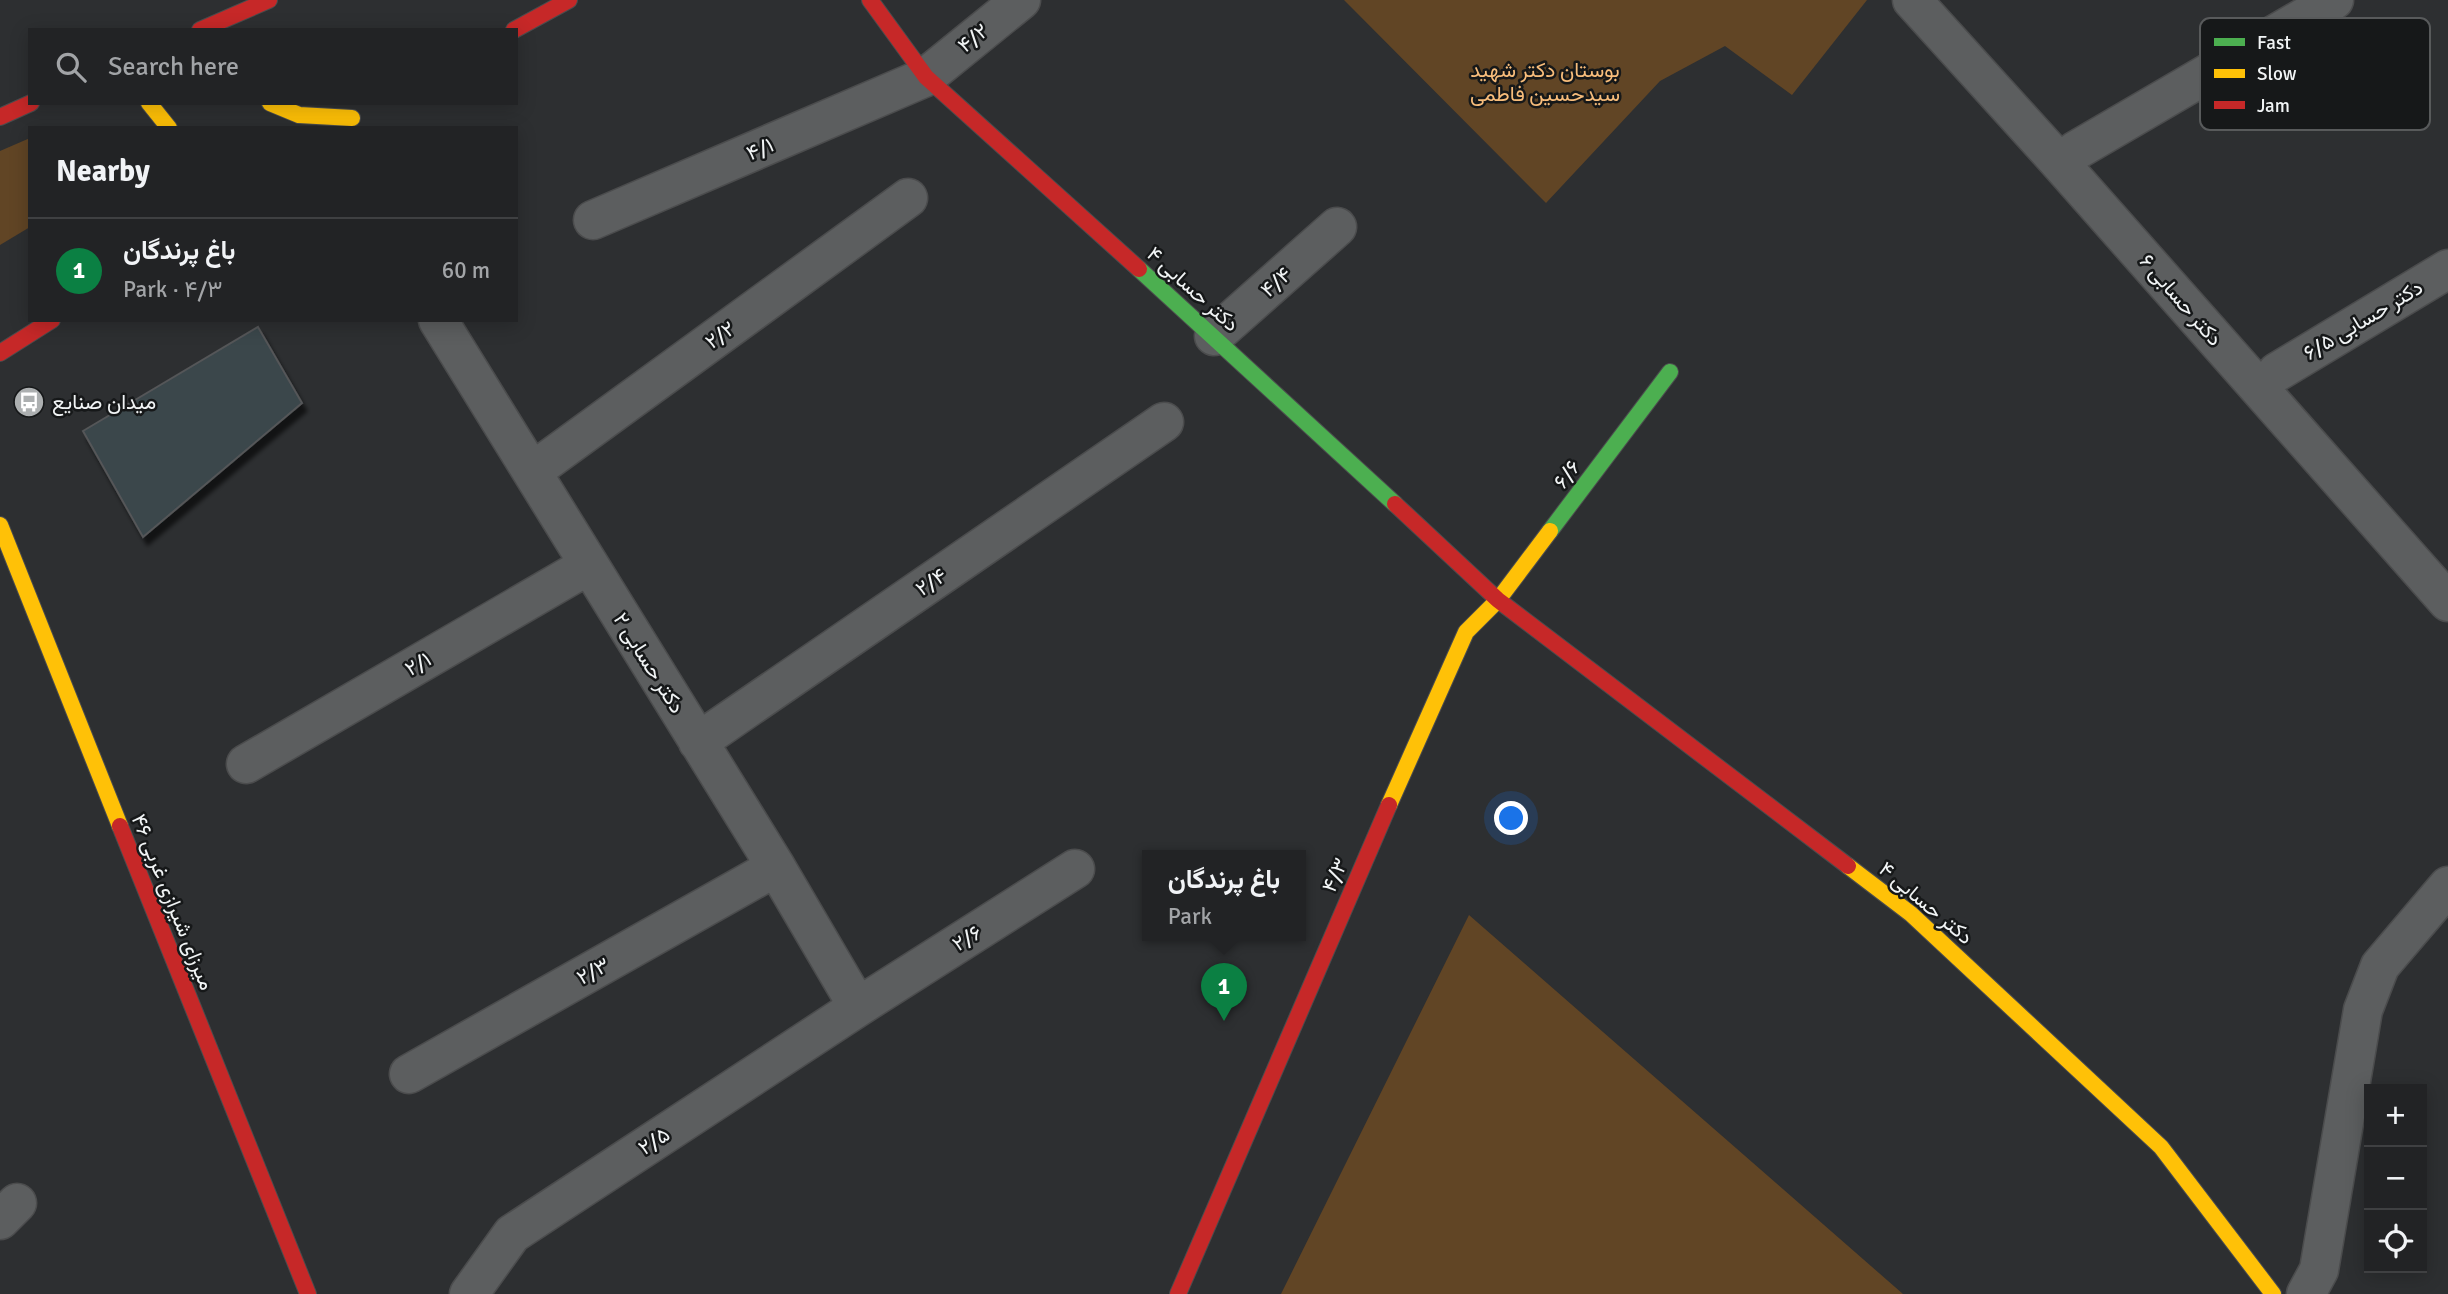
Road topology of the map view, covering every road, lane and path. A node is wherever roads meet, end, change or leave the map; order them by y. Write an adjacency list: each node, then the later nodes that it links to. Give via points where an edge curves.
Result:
1 (269, 0): 10 (street)
2 (288, 0): 9 (street)
3 (569, 0): 11 (street)
4 (870, 0): 12 (street, دکتر حسابی ۴)
5 (1021, 0): 12 (street, ۴/۲)
6 (1912, 0): 38 (street, ۶ دکتر حسابی)
7 (2334, 0): 8 (street)
8 (2303, 18)
9 (268, 19)
10 (205, 28)
11 (518, 28)
12 (926, 77): 24 (street, ۴/۱); 29 (street, دکتر حسابی ۴)
13 (2200, 78): 22 (street)
14 (28, 104): 18 (street)
15 (151, 105): 20 (street)
16 (274, 105): 19 (street, via 301,117)
17 (370, 108): 19 (street)
18 (0, 117)
19 (352, 118): 21 (street)
20 (167, 126)
21 (338, 126)
22 (2075, 151)
23 (908, 198): 34 (street, ۲/۲)
24 (593, 220)
25 (1337, 227): 29 (street, ۴/۴)
26 (2448, 269): 32 (street, ۶/۵ دکتر حسابی)
27 (49, 322): 30 (street)
28 (439, 322): 34 (street, دکتر حسابی ۲)
29 (1214, 336): 37 (street, دکتر حسابی ۴)
30 (0, 353)
31 (1670, 372): 37 (street, ۶/۶)
32 (2277, 372)
33 (1164, 422): 39 (street, ۲/۴)
34 (533, 471): 36 (street, دکتر حسابی ۲)
35 (0, 525): 46 (street, میرزای شیرازی غربی ۴۶)
36 (589, 565): 39 (street, دکتر حسابی ۲); 40 (street, ۲/۱)
37 (1498, 600): 48 (street, ۴/۳, via 1466,632); 49 (street, ۴ دکتر حسابی, via 1911,914 2161,1147)
38 (2448, 602)
39 (698, 742): 41 (street, دکتر حسابی ۲)
40 (246, 764)
41 (776, 867): 44 (street, دکتر حسابی ۲); 45 (street, ۲/۳)
42 (1075, 869): 44 (street, ۲/۶)
43 (2448, 886): 50 (street, via 2380,966 2363,1010 2319,1270)
44 (858, 1007): 47 (street, ۲/۵, via 512,1234)
45 (409, 1074)
46 (299, 1290)
47 (469, 1294)
48 (1178, 1294)
49 (2273, 1294)
50 (2306, 1294)

